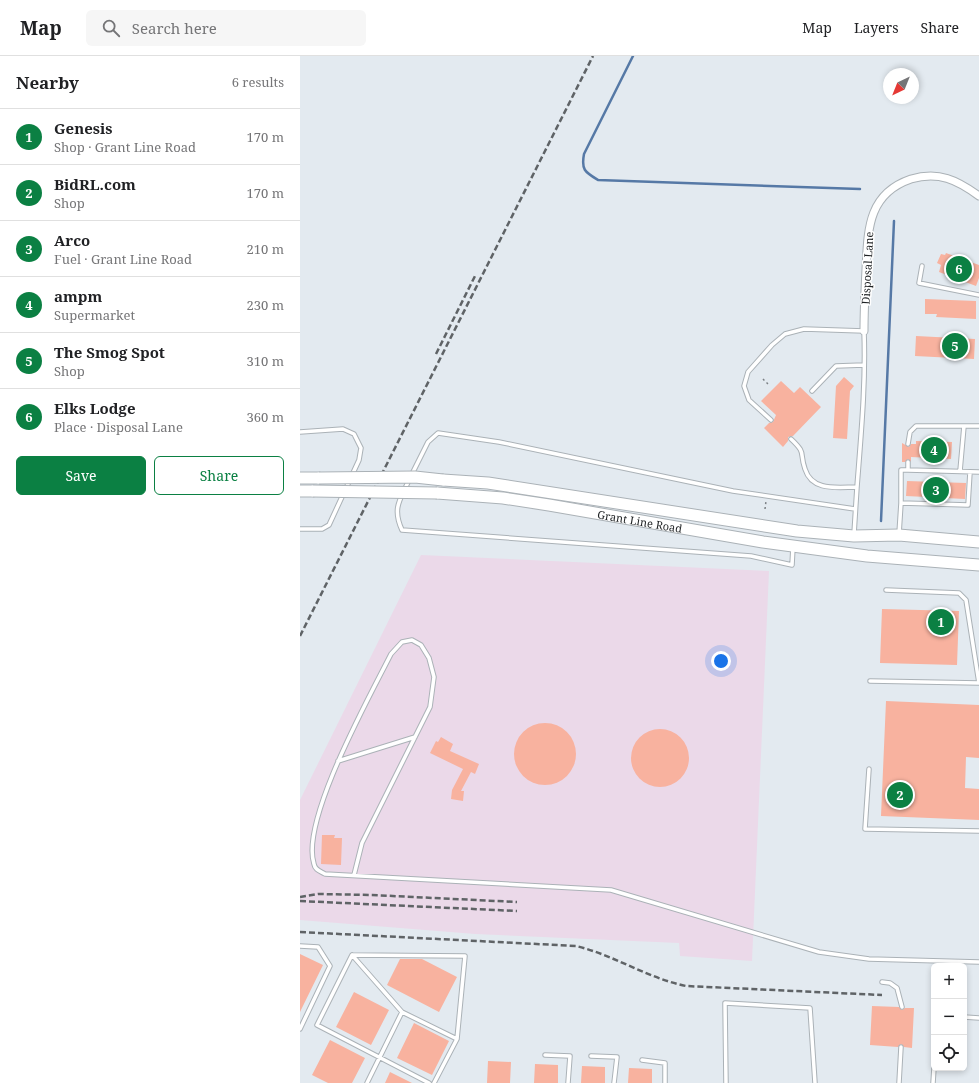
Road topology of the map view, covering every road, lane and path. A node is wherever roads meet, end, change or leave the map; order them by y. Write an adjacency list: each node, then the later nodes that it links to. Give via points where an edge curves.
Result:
1 (979, 196): 4 (street, Disposal Lane, via 952,179 928,176 906,181 894,187 880,201 868,230)
2 (922, 266): 3 (lane, via 919,283)
3 (979, 295)
4 (864, 331): 5 (lane, Disposal Lane); 9 (lane, via 804,329 784,334 772,345 748,372 744,386 750,400)
5 (864, 365): 8 (lane, via 836,366); 21 (lane, Disposal Lane)
6 (763, 379): 7 (path)
7 (769, 385)
8 (812, 391)
9 (771, 420)
10 (964, 426): 11 (lane); 14 (lane, via 916,426 910,432); 17 (lane)
11 (979, 426)
12 (300, 432): 25 (lane, via 343,429 354,434 361,448 359,460 329,525 322,528)
13 (791, 439): 21 (lane, via 802,449 805,470 811,480 821,487)
14 (908, 444)
15 (908, 462): 16 (lane)
16 (908, 470): 17 (lane); 23 (lane, via 902,470)
17 (960, 471): 18 (lane)
18 (970, 472): 19 (lane); 23 (lane, via 968,505)
19 (979, 472)
20 (300, 478): 27 (main road, Grant Line Road, bridge, via 415,477 488,484 797,530)
21 (857, 487): 24 (lane, Disposal Lane)
22 (300, 491): 29 (main road, Grant Line Road, bridge, via 437,493 503,498)
23 (901, 503): 26 (lane)
24 (855, 509): 27 (lane, Disposal Lane); 29 (lane, via 733,491 499,442 438,433 428,442 397,505 397,518 402,530 751,556 792,565)
25 (300, 529)
26 (899, 535): 27 (main road, Grant Line Road); 28 (main road, Grant Line Road)
27 (854, 536)
28 (979, 542)
29 (793, 546): 30 (main road, Grant Line Road, via 867,556)
30 (979, 565)
31 (886, 590): 33 (lane, via 959,593 966,600)
32 (870, 681): 33 (lane)
33 (979, 683)
34 (415, 737): 35 (lane); 35 (lane, via 430,707 434,677 429,658 421,645 412,640 402,642 391,654); 38 (lane, via 362,843)
35 (338, 761): 38 (lane, via 314,830 311,851 317,870 325,874)
36 (870, 769): 37 (lane, via 865,829)
37 (979, 831)
38 (354, 875): 41 (lane, via 611,890 819,952 868,958)
39 (300, 946): 47 (lane, via 318,947 330,966)
40 (352, 955): 44 (lane); 48 (lane, via 465,956); 52 (lane, via 317,1025)
41 (979, 962)
42 (882, 982): 43 (lane, via 898,988)
43 (902, 1007)
44 (402, 1012): 48 (lane); 52 (lane)
45 (967, 1017): 46 (lane)
46 (979, 1018)
47 (300, 1029)
48 (457, 1039): 57 (lane)
49 (901, 1047): 63 (lane)
50 (545, 1055): 58 (lane, via 570,1056)
51 (591, 1056): 59 (lane, via 617,1057)
52 (380, 1057): 55 (lane); 56 (lane)
53 (642, 1060): 60 (lane, via 665,1063)
54 (934, 1071): 64 (lane)
55 (367, 1083)
56 (429, 1083)
57 (434, 1083)
58 (568, 1083)
59 (614, 1083)
60 (665, 1083)
61 (726, 1083): 62 (lane, via 725,1003 810,1008)
62 (815, 1083)
63 (900, 1083)
64 (934, 1083)

